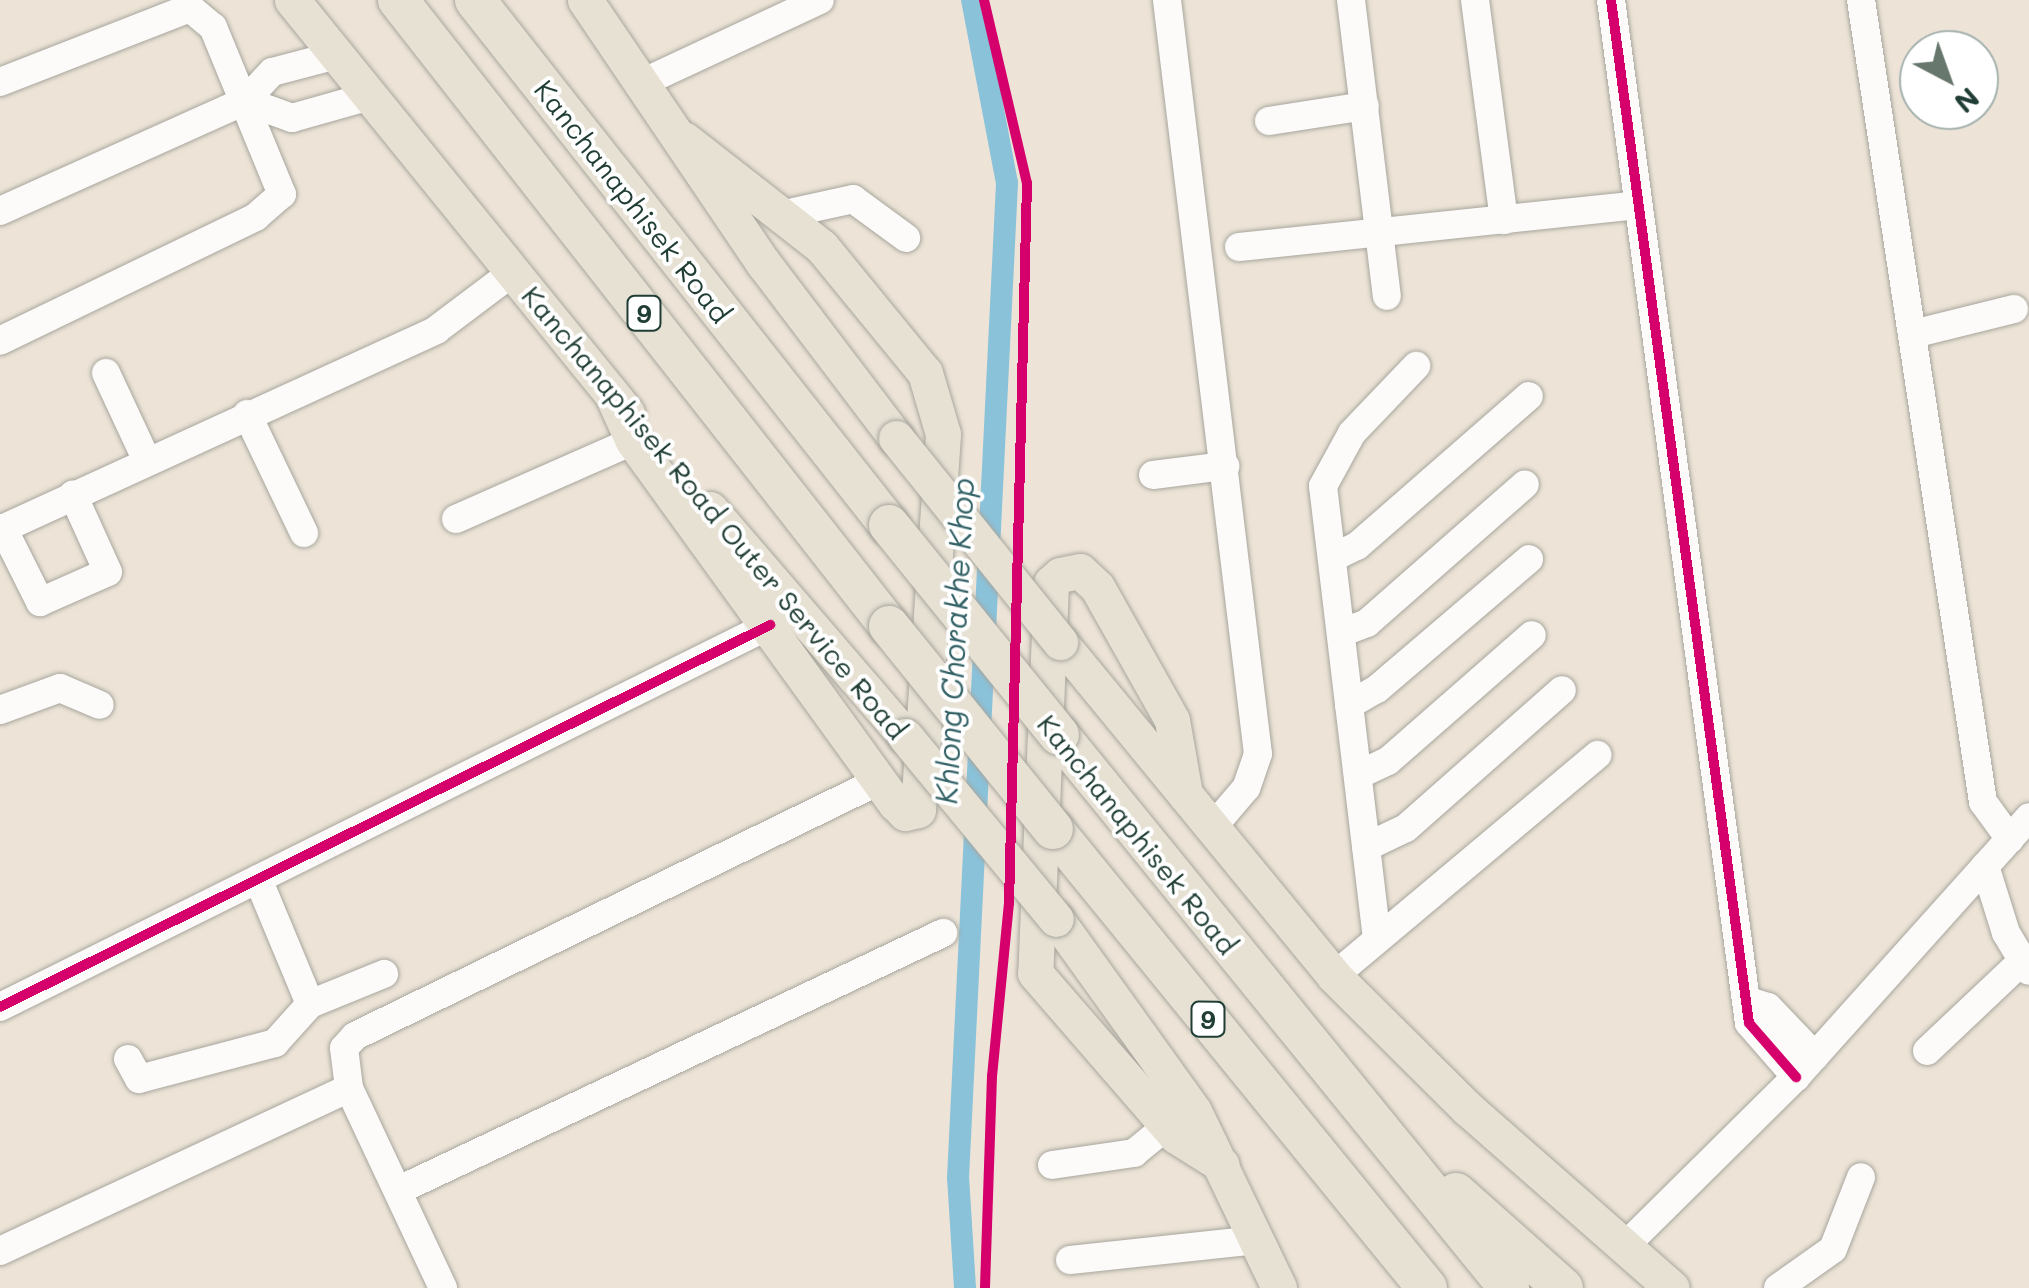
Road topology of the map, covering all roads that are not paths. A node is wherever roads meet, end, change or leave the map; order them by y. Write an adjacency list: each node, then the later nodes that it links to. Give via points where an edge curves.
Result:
1 (292, 0): 13 (main road, Kanchanaphisek Road Outer Service Road)
2 (398, 0): 83 (highway, 9, bridge, via 889,626)
3 (475, 0): 77 (highway, Kanchanaphisek Road / 9, bridge)
4 (584, 0): 15 (main road)
5 (754, 0): 12 (street)
6 (820, 0): 12 (street)
7 (1167, 0): 40 (street)
8 (1351, 0): 18 (street)
9 (1476, 0): 24 (street)
10 (1610, 0): 21 (street)
11 (1862, 0): 31 (street)
12 (758, 29): 15 (street)
13 (337, 55): 16 (main road, Kanchanaphisek Road Outer Service Road); 17 (street, via 272,72)
14 (0, 82): 17 (street, via 190,8 213,27)
15 (644, 82): 20 (main road)
16 (370, 96): 17 (street, via 292,118); 28 (main road, Kanchanaphisek Road Outer Service Road)
17 (245, 101): 22 (street); 32 (street, via 279,182 278,201)
18 (1365, 106): 19 (street); 25 (street)
19 (1269, 121)
20 (684, 139): 23 (main road); 59 (main road, bridge, via 764,264 896,438)
21 (1636, 205): 24 (street); 75 (street, via 1748,1001 1768,1007)
22 (0, 211)
23 (786, 214): 26 (street, via 853,200); 58 (main road, via 925,373 942,434 923,803 905,813)
24 (1504, 220): 25 (street)
25 (1381, 233): 27 (street); 29 (street)
26 (906, 238)
27 (1239, 247)
28 (513, 272): 36 (main road, Kanchanaphisek Road Outer Service Road); 37 (street, via 436,330)
29 (1388, 296)
30 (2014, 310): 31 (street)
31 (1913, 334): 62 (street, via 1983,802)
32 (0, 341)
33 (1416, 366): 47 (street, via 1334,458 1323,486)
34 (106, 373): 39 (street)
35 (1529, 396): 47 (street, via 1356,546)
36 (614, 397): 38 (main road); 80 (main road, Kanchanaphisek Road Outer Service Road, bridge, via 1056,919 1133,1019)
37 (248, 414): 39 (street); 46 (street)
38 (632, 441): 44 (street); 49 (main road)
39 (147, 460): 43 (street)
40 (1226, 466): 41 (street); 61 (street, via 1258,754 1246,788)
41 (1152, 475)
42 (1525, 484): 50 (street, via 1367,622)
43 (73, 495): 45 (street); 45 (street, via 108,572 40,602)
44 (456, 519)
45 (2, 529)
46 (304, 532)
47 (1332, 558): 50 (street)
48 (1529, 559): 53 (street, via 1377,689)
49 (770, 625): 58 (main road); 65 (street)
50 (1341, 633): 53 (street)
51 (1532, 635): 57 (street, via 1388,760)
52 (1562, 690): 63 (street, via 1406,828)
53 (1350, 704): 57 (street)
54 (100, 705): 55 (street, via 60,688)
55 (0, 710)
56 (1597, 755): 67 (street)
57 (1358, 775): 63 (street)
58 (879, 781): 76 (street, via 355,1036 342,1063)
59 (1185, 794): 61 (main road); 78 (main road, via 1172,720 1097,587 1080,570 1060,575 1052,583 1034,973)
60 (2029, 817): 62 (street)
61 (1212, 828): 70 (main road)
62 (2010, 839): 64 (street)
63 (1366, 847): 67 (street)
64 (1985, 866): 68 (street); 75 (street)
65 (258, 879): 71 (street); 72 (street)
66 (944, 933): 82 (street)
67 (1378, 939): 70 (street)
68 (2024, 967): 73 (street)
69 (384, 974): 71 (street)
70 (1334, 976): 85 (main road, via 1468,1110)
71 (310, 1004): 74 (street, via 275,1044 139,1079)
72 (0, 1007)
73 (1926, 1051)
74 (128, 1059)
75 (1806, 1066): 85 (street)
76 (349, 1088): 82 (street); 86 (street)
77 (1359, 1108): 92 (highway, Kanchanaphisek Road / 9); 93 (highway)
78 (1167, 1126): 79 (street, via 1134,1153); 80 (main road)
79 (1052, 1165)
80 (1222, 1165): 84 (main road, Kanchanaphisek Road Outer Service Road)
81 (1861, 1178): 95 (street, via 1833,1249)
82 (399, 1190): 88 (street)
83 (1362, 1209): 90 (highway); 91 (highway, 9)
84 (1257, 1240): 87 (street); 89 (main road, Kanchanaphisek Road Outer Service Road)
85 (1625, 1246): 94 (main road)
86 (0, 1251)
87 (1070, 1260)
88 (443, 1288)
89 (1279, 1288)
90 (1404, 1288)
91 (1427, 1288)
92 (1508, 1288)
93 (1564, 1288)
94 (1672, 1288)
95 (1778, 1288)

